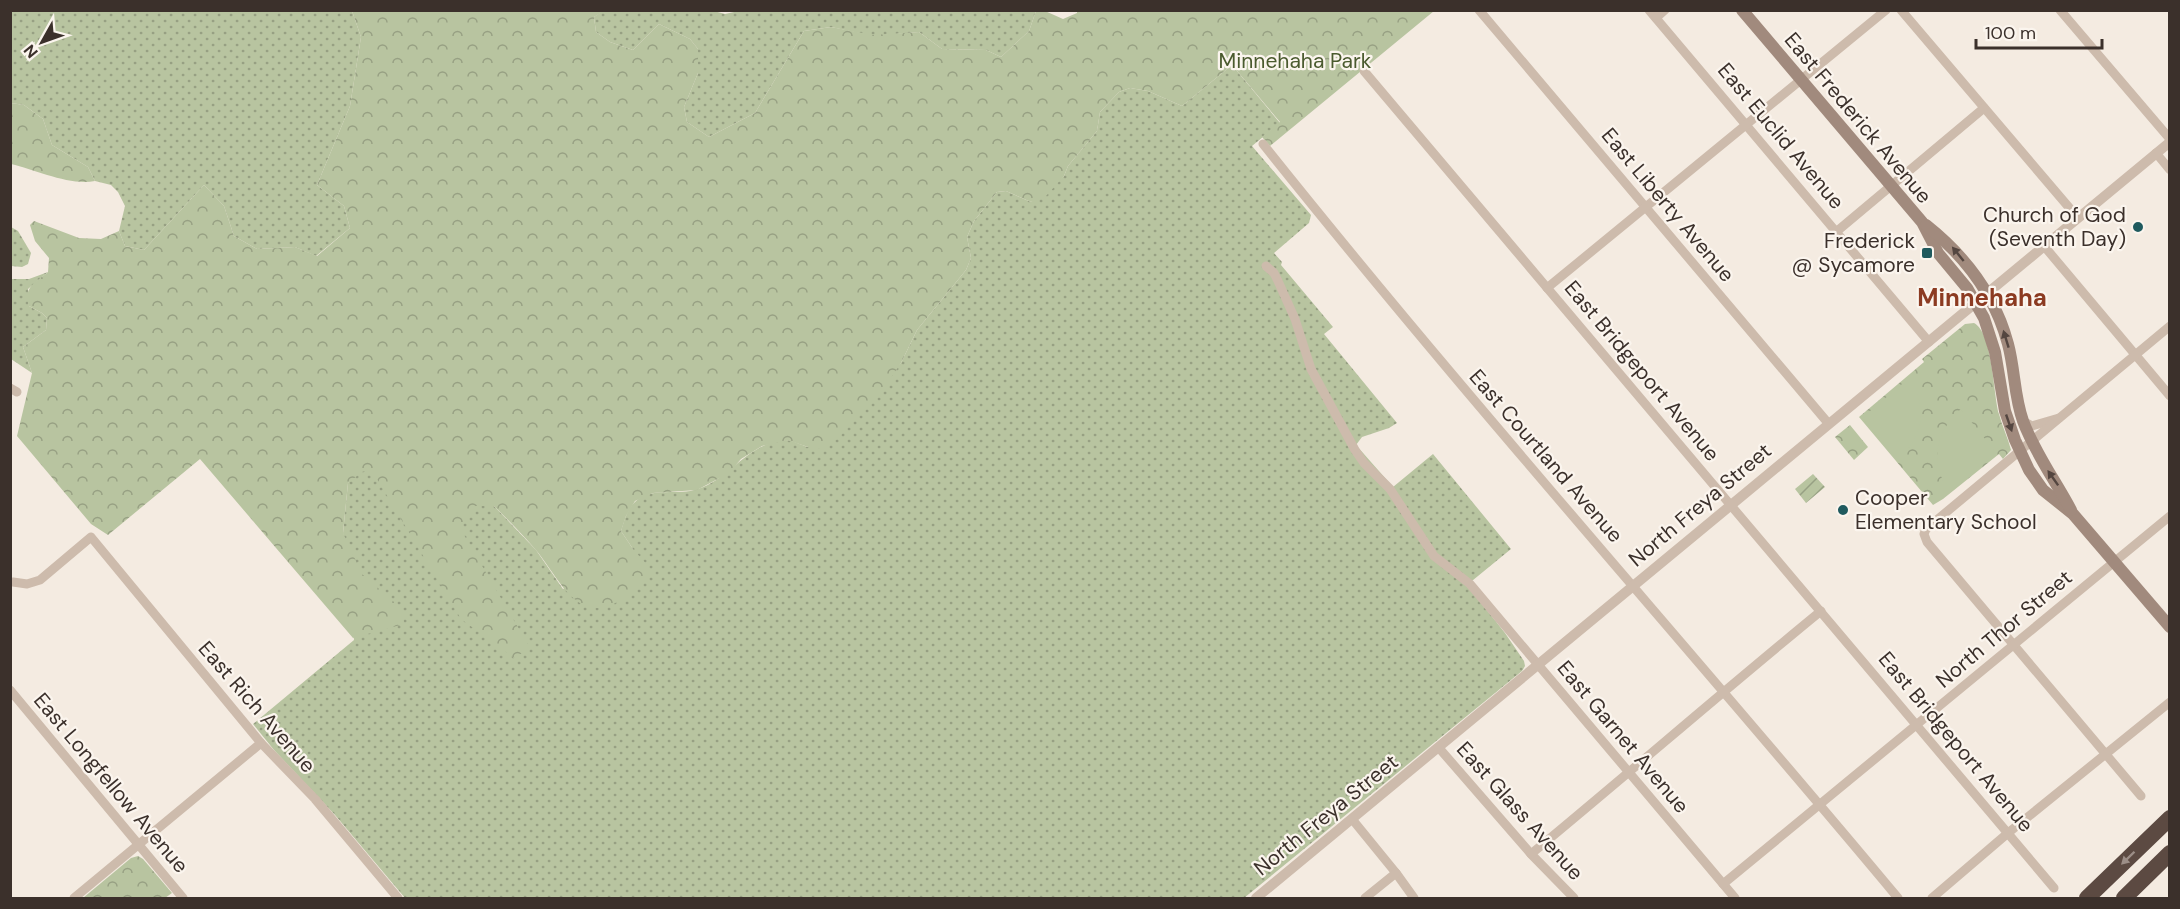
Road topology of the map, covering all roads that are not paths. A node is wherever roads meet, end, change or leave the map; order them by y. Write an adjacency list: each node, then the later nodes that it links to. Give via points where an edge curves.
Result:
1 (1479, 10): 17 (street, East Liberty Avenue)
2 (1665, 10): 7 (street)
3 (1742, 10): 9 (main road, East Frederick Avenue)
4 (1886, 10): 9 (street)
5 (1901, 10): 10 (street)
6 (2060, 10): 12 (street)
7 (1652, 14): 11 (street, East Euclid Avenue)
8 (1364, 71): 23 (street, East Bridgeport Avenue)
9 (1801, 81): 11 (street); 16 (main road, East Frederick Avenue)
10 (1984, 108): 16 (street); 18 (street)
11 (1745, 125): 17 (street); 20 (street, East Euclid Avenue)
12 (2169, 141): 14 (street, North Freya Street)
13 (1263, 144): 40 (street, East Courtland Avenue, via 1442,362)
14 (2156, 153): 15 (street); 18 (street, North Freya Street)
15 (2169, 170)
16 (1892, 186): 19 (main road, East Frederick Avenue); 20 (street)
17 (1646, 207): 23 (street); 32 (street, East Liberty Avenue)
18 (2078, 218): 21 (street, North Freya Street)
19 (1922, 222): 24 (main road, East Frederick Avenue, one-way to 19, via 1950,244); 25 (main road, East Frederick Avenue, via 1938,253)
20 (1836, 232): 27 (street, East Euclid Avenue)
21 (2044, 246): 24 (street, North Freya Street); 28 (street)
22 (1266, 266): 44 (street, East Garnet Avenue, via 1274,273 1295,319 1311,369 1355,450 1390,489 1434,556 1470,584)
23 (1547, 288): 35 (street, East Bridgeport Avenue)
24 (1987, 293): 25 (street, North Freya Street); 31 (main road, one-way to 24, via 2008,345)
25 (1976, 302): 27 (street, North Freya Street); 34 (main road, one-way to 34, via 1990,334 2005,411)
26 (2169, 327): 28 (street)
27 (1929, 342): 32 (street, North Freya Street)
28 (2135, 356): 29 (street); 30 (street)
29 (2169, 396)
30 (2064, 416): 31 (street, via 2032,426); 33 (street)
31 (2023, 421): 33 (main road)
32 (1828, 423): 35 (street, North Freya Street)
33 (2032, 443): 34 (street); 36 (main road, one-way to 33)
34 (2021, 452): 36 (main road, via 2043,490); 43 (street, via 1924,534)
35 (1731, 504): 40 (street, North Freya Street); 41 (street, East Bridgeport Avenue)
36 (2073, 514): 38 (main road)
37 (2169, 516): 38 (street, North Thor Street)
38 (2114, 562): 42 (main road); 43 (street, North Thor Street)
39 (11, 581): 49 (street, East Rich Avenue, via 27,584 39,579 91,537)
40 (1634, 585): 44 (street, North Freya Street); 46 (street, East Courtland Avenue)
41 (1821, 611): 46 (street); 48 (street, East Bridgeport Avenue)
42 (2169, 627)
43 (2014, 644): 48 (street, North Thor Street); 51 (street)
44 (1539, 664): 50 (street, North Freya Street); 52 (street, East Garnet Avenue)
45 (10, 690): 58 (street, East Longfellow Avenue)
46 (1724, 691): 52 (street); 54 (street, East Courtland Avenue)
47 (2169, 702): 51 (street)
48 (1917, 724): 54 (street, North Thor Street); 57 (street, East Bridgeport Avenue)
49 (261, 743): 58 (street); 66 (street, East Rich Avenue)
50 (1439, 748): 56 (street, North Freya Street); 60 (street, East Glass Avenue)
51 (2106, 754): 53 (street); 57 (street)
52 (1629, 774): 60 (street); 62 (street, East Garnet Avenue)
53 (2141, 796)
54 (1820, 805): 62 (street, North Thor Street); 72 (street, East Courtland Avenue)
55 (2169, 818): 74 (highway, one-way to 74)
56 (1352, 819): 61 (street); 67 (street, North Freya Street)
57 (2008, 833): 63 (street, East Bridgeport Avenue); 73 (street)
58 (139, 845): 64 (street); 65 (street, East Longfellow Avenue)
59 (2169, 853): 75 (highway)
60 (1531, 854): 70 (street, East Glass Avenue)
61 (1396, 873): 68 (street); 69 (street)
62 (1723, 884): 71 (street, East Garnet Avenue)
63 (2055, 888)
64 (74, 898)
65 (183, 898)
66 (398, 898)
67 (1256, 898)
68 (1365, 898)
69 (1414, 898)
70 (1574, 898)
71 (1735, 898)
72 (1898, 898)
73 (1932, 898)
74 (2087, 898)
75 (2124, 898)

